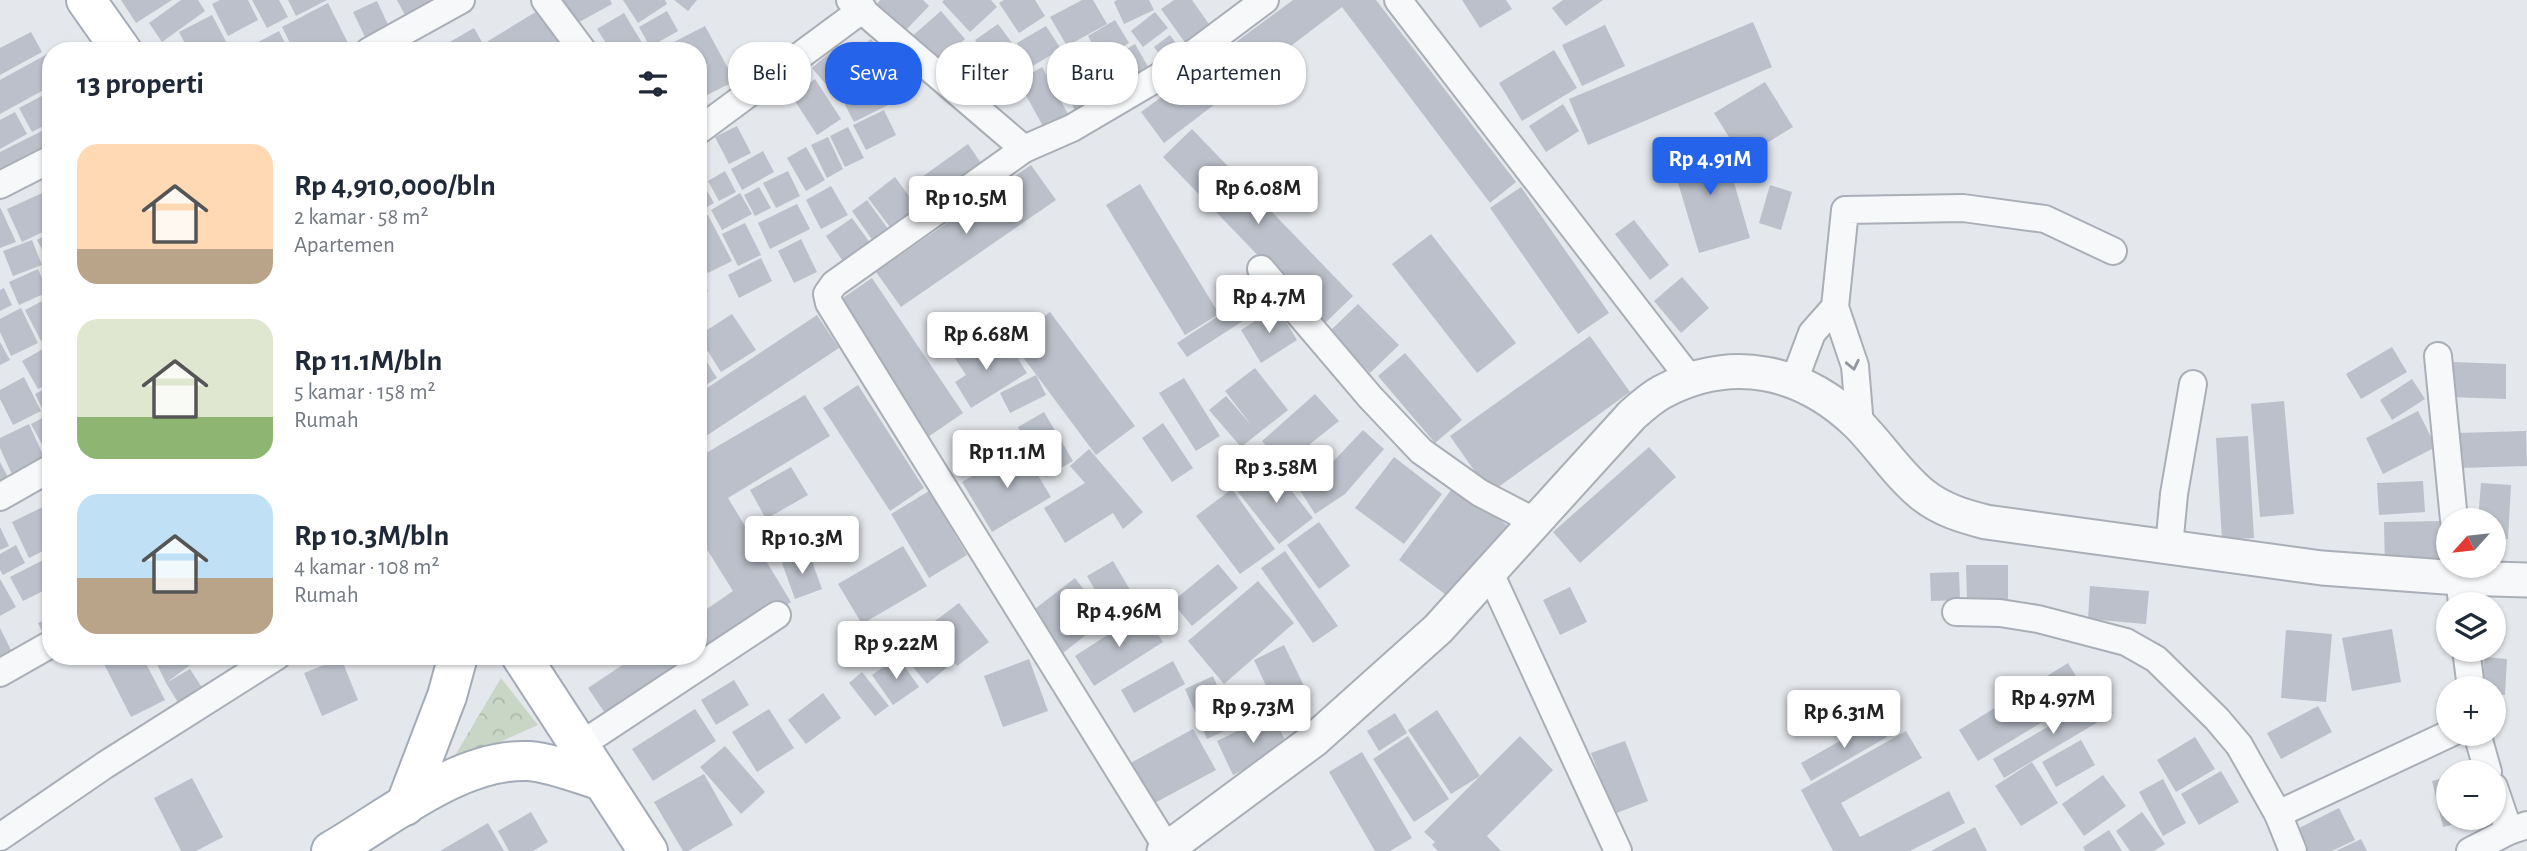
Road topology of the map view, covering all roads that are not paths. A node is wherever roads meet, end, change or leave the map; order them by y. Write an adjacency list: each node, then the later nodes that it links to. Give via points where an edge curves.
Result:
1 (86, 0): 7 (main road)
2 (461, 0): 8 (street)
3 (545, 0): 9 (street)
4 (1265, 0): 11 (street, via 1174,68 1072,128)
5 (1398, 0): 19 (street)
6 (857, 5): 10 (street); 11 (street)
7 (116, 42)
8 (385, 42)
9 (576, 42)
10 (707, 124)
11 (1024, 149): 47 (street, via 834,284 827,294)
12 (42, 164): 13 (street)
13 (0, 185)
14 (2113, 251): 16 (street, via 2045,219 1963,208 1845,210)
15 (1261, 270): 25 (street, via 1420,451 1480,493)
16 (1835, 307): 18 (street, via 1812,333); 21 (street, one-way to 21, via 1855,366)
17 (2438, 356): 24 (street)
18 (1784, 378): 19 (street, via 1736,371); 21 (street, via 1832,401)
19 (1690, 379): 25 (street, via 1660,393 1632,415)
20 (2193, 384): 26 (street)
21 (1860, 426): 26 (street, via 1922,495 1948,511 1986,522)
22 (42, 473): 23 (street)
23 (0, 497)
24 (2453, 508)
25 (1535, 522): 27 (street)
26 (2169, 547): 29 (street)
27 (1490, 573): 47 (street, via 1438,629 1314,740); 50 (street)
28 (2527, 580): 29 (street)
29 (2460, 582)
30 (1956, 612): 44 (street, via 2038,619 2126,642 2157,659 2239,745)
31 (777, 615): 33 (street)
32 (42, 649): 38 (street)
33 (707, 661)
34 (263, 665): 46 (street)
35 (456, 665): 42 (main road)
36 (527, 665): 40 (main road)
37 (701, 665): 40 (street)
38 (0, 673)
39 (2436, 740): 44 (street)
40 (579, 746): 41 (main road)
41 (602, 781): 42 (main road, via 531,761 502,762 437,787); 49 (main road)
42 (405, 806): 48 (main road)
43 (2506, 808): 45 (street)
44 (2278, 814): 51 (street)
45 (2518, 828): 52 (street)
46 (0, 837)
47 (1167, 850)
48 (331, 851)
49 (648, 851)
50 (1618, 851)
51 (2293, 851)
52 (2470, 851)

